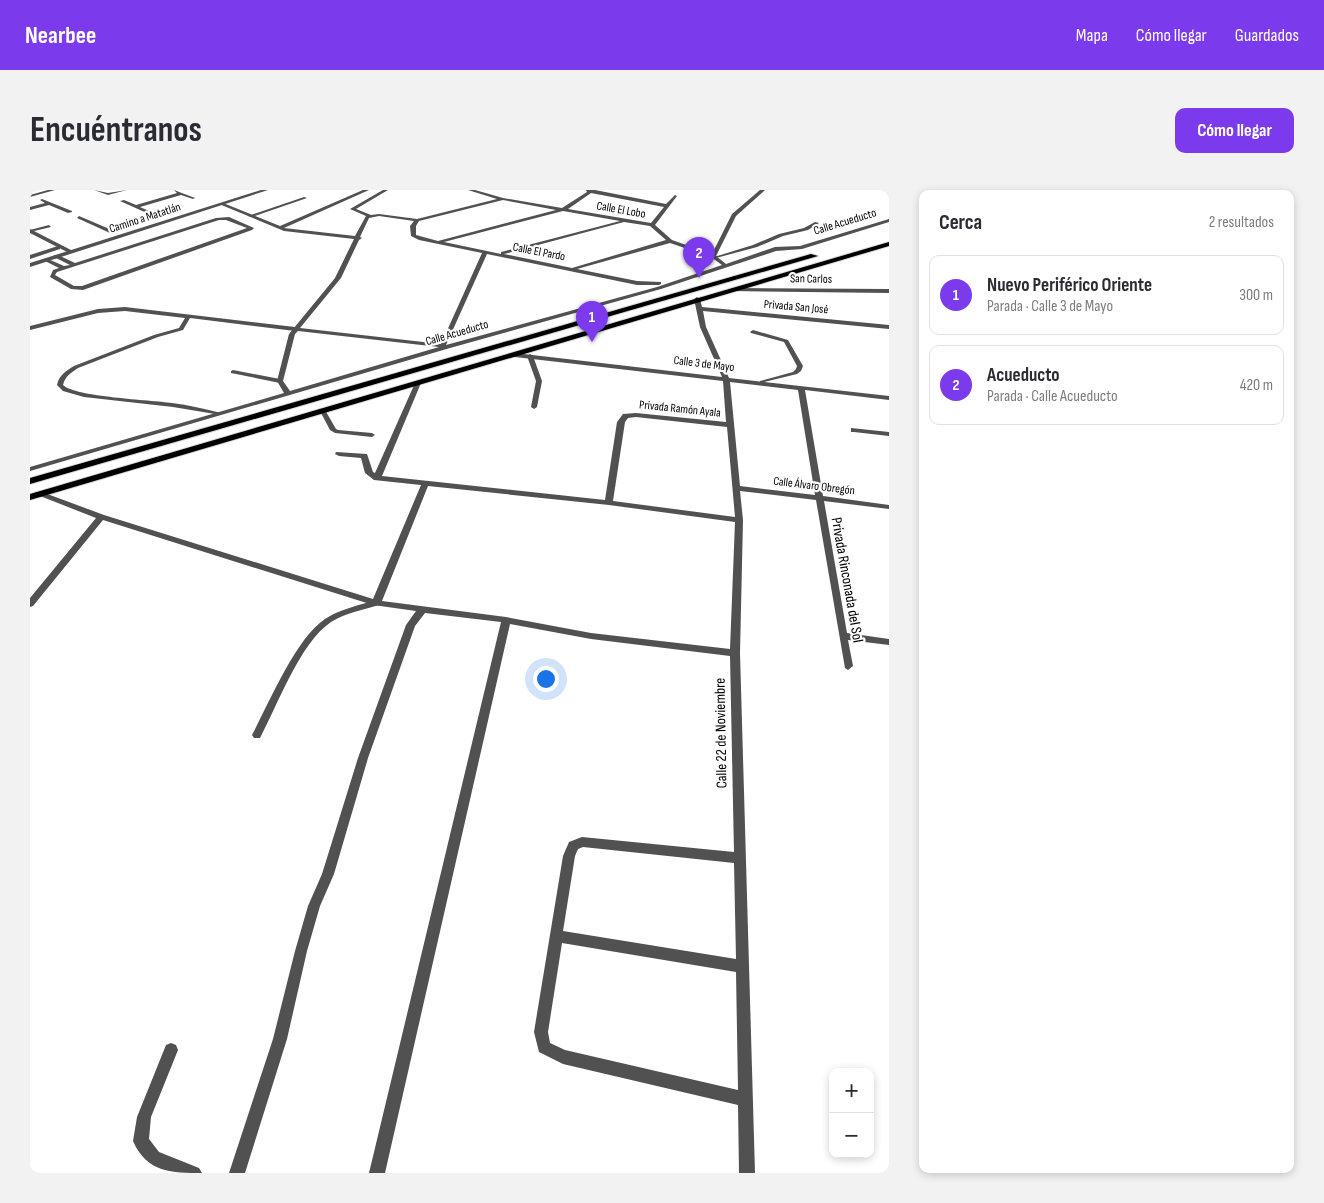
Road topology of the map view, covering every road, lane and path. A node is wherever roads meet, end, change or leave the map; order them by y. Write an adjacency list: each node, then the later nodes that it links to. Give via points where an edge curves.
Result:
1 (53, 190): 14 (street)
2 (96, 190): 3 (street, via 108,194)
3 (125, 190)
4 (172, 190): 13 (street)
5 (246, 190): 28 (street, Camino a Matatlán)
6 (266, 190): 22 (street, Camino a Matatlán)
7 (367, 190): 41 (street)
8 (386, 190): 29 (street, via 352,209)
9 (470, 190): 18 (street, Calle El Lobo)
10 (582, 190): 12 (street)
11 (763, 190): 60 (street, via 734,215)
12 (592, 191): 23 (street); 26 (street)
13 (181, 193): 16 (street); 24 (street)
14 (30, 196)
15 (675, 196): 23 (street)
16 (193, 198)
17 (305, 198): 30 (lane)
18 (503, 199): 26 (street, Calle El Lobo); 36 (street)
19 (42, 200): 21 (street)
20 (122, 202): 24 (street)
21 (49, 203): 25 (street); 27 (street)
22 (221, 204): 30 (street); 33 (street, Camino a Matatlán)
23 (668, 206): 39 (street)
24 (135, 207): 32 (street)
25 (30, 208)
26 (564, 209): 35 (street, Calle El Lobo); 49 (street)
27 (70, 212)
28 (165, 215): 32 (street, Camino a Matatlán); 33 (street, via 174,217)
29 (369, 215): 36 (street); 47 (street)
30 (250, 216): 41 (street)
31 (78, 217): 44 (street)
32 (158, 217): 38 (street, Camino a Matatlán, via 151,219)
33 (171, 220): 38 (street, Camino a Matatlán)
34 (889, 220): 53 (street, Calle Acueducto)
35 (625, 221): 39 (street, Calle El Lobo); 56 (street)
36 (416, 222): 49 (street, Calle El Pardo, via 414,236)
37 (817, 223): 60 (lane)
38 (158, 224): 55 (street, Camino a Matatlán)
39 (652, 225): 48 (street, Calle El Lobo)
40 (49, 226): 43 (lane)
41 (279, 228): 47 (street)
42 (120, 229): 44 (street, Camino a Matatlán)
43 (30, 231): 52 (street)
44 (112, 232): 45 (street, Camino a Matatlán)
45 (104, 234)
46 (889, 235): 58 (highway)
47 (358, 238): 74 (street, via 338,278)
48 (670, 241): 60 (street, Calle El Lobo); 66 (street)
49 (436, 242): 54 (street, Calle El Pardo)
50 (70, 245): 52 (street)
51 (887, 246): 68 (highway)
52 (62, 247): 55 (street); 59 (street)
53 (800, 248): 58 (street); 64 (street, Calle Acueducto, via 775,249)
54 (486, 251): 56 (street, Calle El Pardo); 76 (street)
55 (71, 252): 57 (street, Camino a Matatlán)
56 (500, 254): 66 (street, Calle El Pardo)
57 (56, 256): 61 (street, Camino a Matatlán); 63 (street)
58 (815, 256): 97 (highway)
59 (30, 257)
60 (714, 257): 64 (street, Calle El Lobo)
61 (46, 260): 62 (street, Camino a Matatlán); 65 (street)
62 (30, 265)
63 (75, 265): 65 (street); 65 (street, via 218,219 227,218 251,228 83,288 73,288 52,276)
64 (726, 266): 67 (street, Calle Acueducto)
65 (65, 268)
66 (573, 268): 67 (street, Calle El Pardo, via 637,283)
67 (674, 282): 76 (street, Calle Acueducto)
68 (733, 290): 69 (street, San Carlos); 70 (highway)
69 (889, 291)
70 (699, 304): 73 (street, Privada San José); 77 (highway); 80 (street, Calle 22 de Noviembre, via 702,327)
71 (188, 316): 72 (lane, via 111,309); 74 (lane); 89 (lane, via 181,329 76,367 65,373 60,385 65,390 84,395 174,405)
72 (32, 326)
73 (889, 327)
74 (295, 330): 76 (street); 81 (street)
75 (753, 332): 82 (lane, via 786,341 800,366 795,373)
76 (446, 346): 85 (street, Calle Acueducto)
77 (515, 355): 78 (street, Calle 3 de Mayo); 83 (highway)
78 (530, 356): 80 (street, Calle 3 de Mayo); 87 (lane, via 539,381)
79 (233, 372): 81 (lane)
80 (726, 378): 82 (street, Calle 3 de Mayo); 90 (street, Calle 22 de Noviembre)
81 (280, 381): 85 (street)
82 (762, 382): 84 (street, Calle 3 de Mayo)
83 (418, 384): 88 (highway); 96 (street)
84 (801, 388): 86 (street, Calle 3 de Mayo); 101 (street, Privada Rinconada del Sol)
85 (288, 394): 89 (street, Calle Acueducto)
86 (889, 398)
87 (534, 407)
88 (323, 411): 93 (lane, via 337,432); 100 (highway)
89 (219, 414): 95 (street, Calle Acueducto)
90 (731, 425): 99 (street, Calle 22 de Noviembre); 102 (street, Privada Ramón Ayala, via 626,416 621,422)
91 (854, 430): 92 (street)
92 (889, 434)
93 (372, 435)
94 (339, 454): 96 (street, via 364,456 369,473)
95 (30, 469)
96 (377, 478): 98 (street)
97 (30, 481)
98 (425, 484): 102 (street); 106 (street)
99 (736, 488): 101 (street, Calle Álvaro Obregón); 105 (street, Calle 22 de Noviembre)
100 (35, 496): 104 (street)
101 (820, 498): 103 (street, Calle Álvaro Obregón); 110 (street, Privada Rinconada del Sol)
102 (609, 503): 105 (street)
103 (889, 507)
104 (101, 517): 106 (street); 107 (street)
105 (739, 520): 112 (street, Calle 22 de Noviembre)
106 (376, 603): 108 (street); 114 (lane, via 329,620 316,629)
107 (30, 604)
108 (422, 610): 109 (street); 121 (street, via 411,625 363,758 328,874 314,906 280,1039)
109 (506, 620): 112 (street, via 591,636); 122 (street)
110 (844, 636): 111 (street); 113 (street, Privada Rinconada del Sol)
111 (889, 642)
112 (735, 653): 115 (street, Calle 22 de Noviembre)
113 (848, 666)
114 (257, 735)
115 (740, 858): 116 (street, via 582,842 574,846 569,856); 117 (street, Calle 22 de Noviembre)
116 (556, 936): 117 (street); 119 (street, via 541,1032 544,1048 563,1057)
117 (743, 967): 119 (street, Calle 22 de Noviembre)
118 (171, 1050): 120 (street, via 144,1117 141,1141 154,1158)
119 (745, 1099): 123 (street, Calle 22 de Noviembre)
120 (194, 1173)
121 (236, 1173)
122 (377, 1173)
123 (747, 1173)

